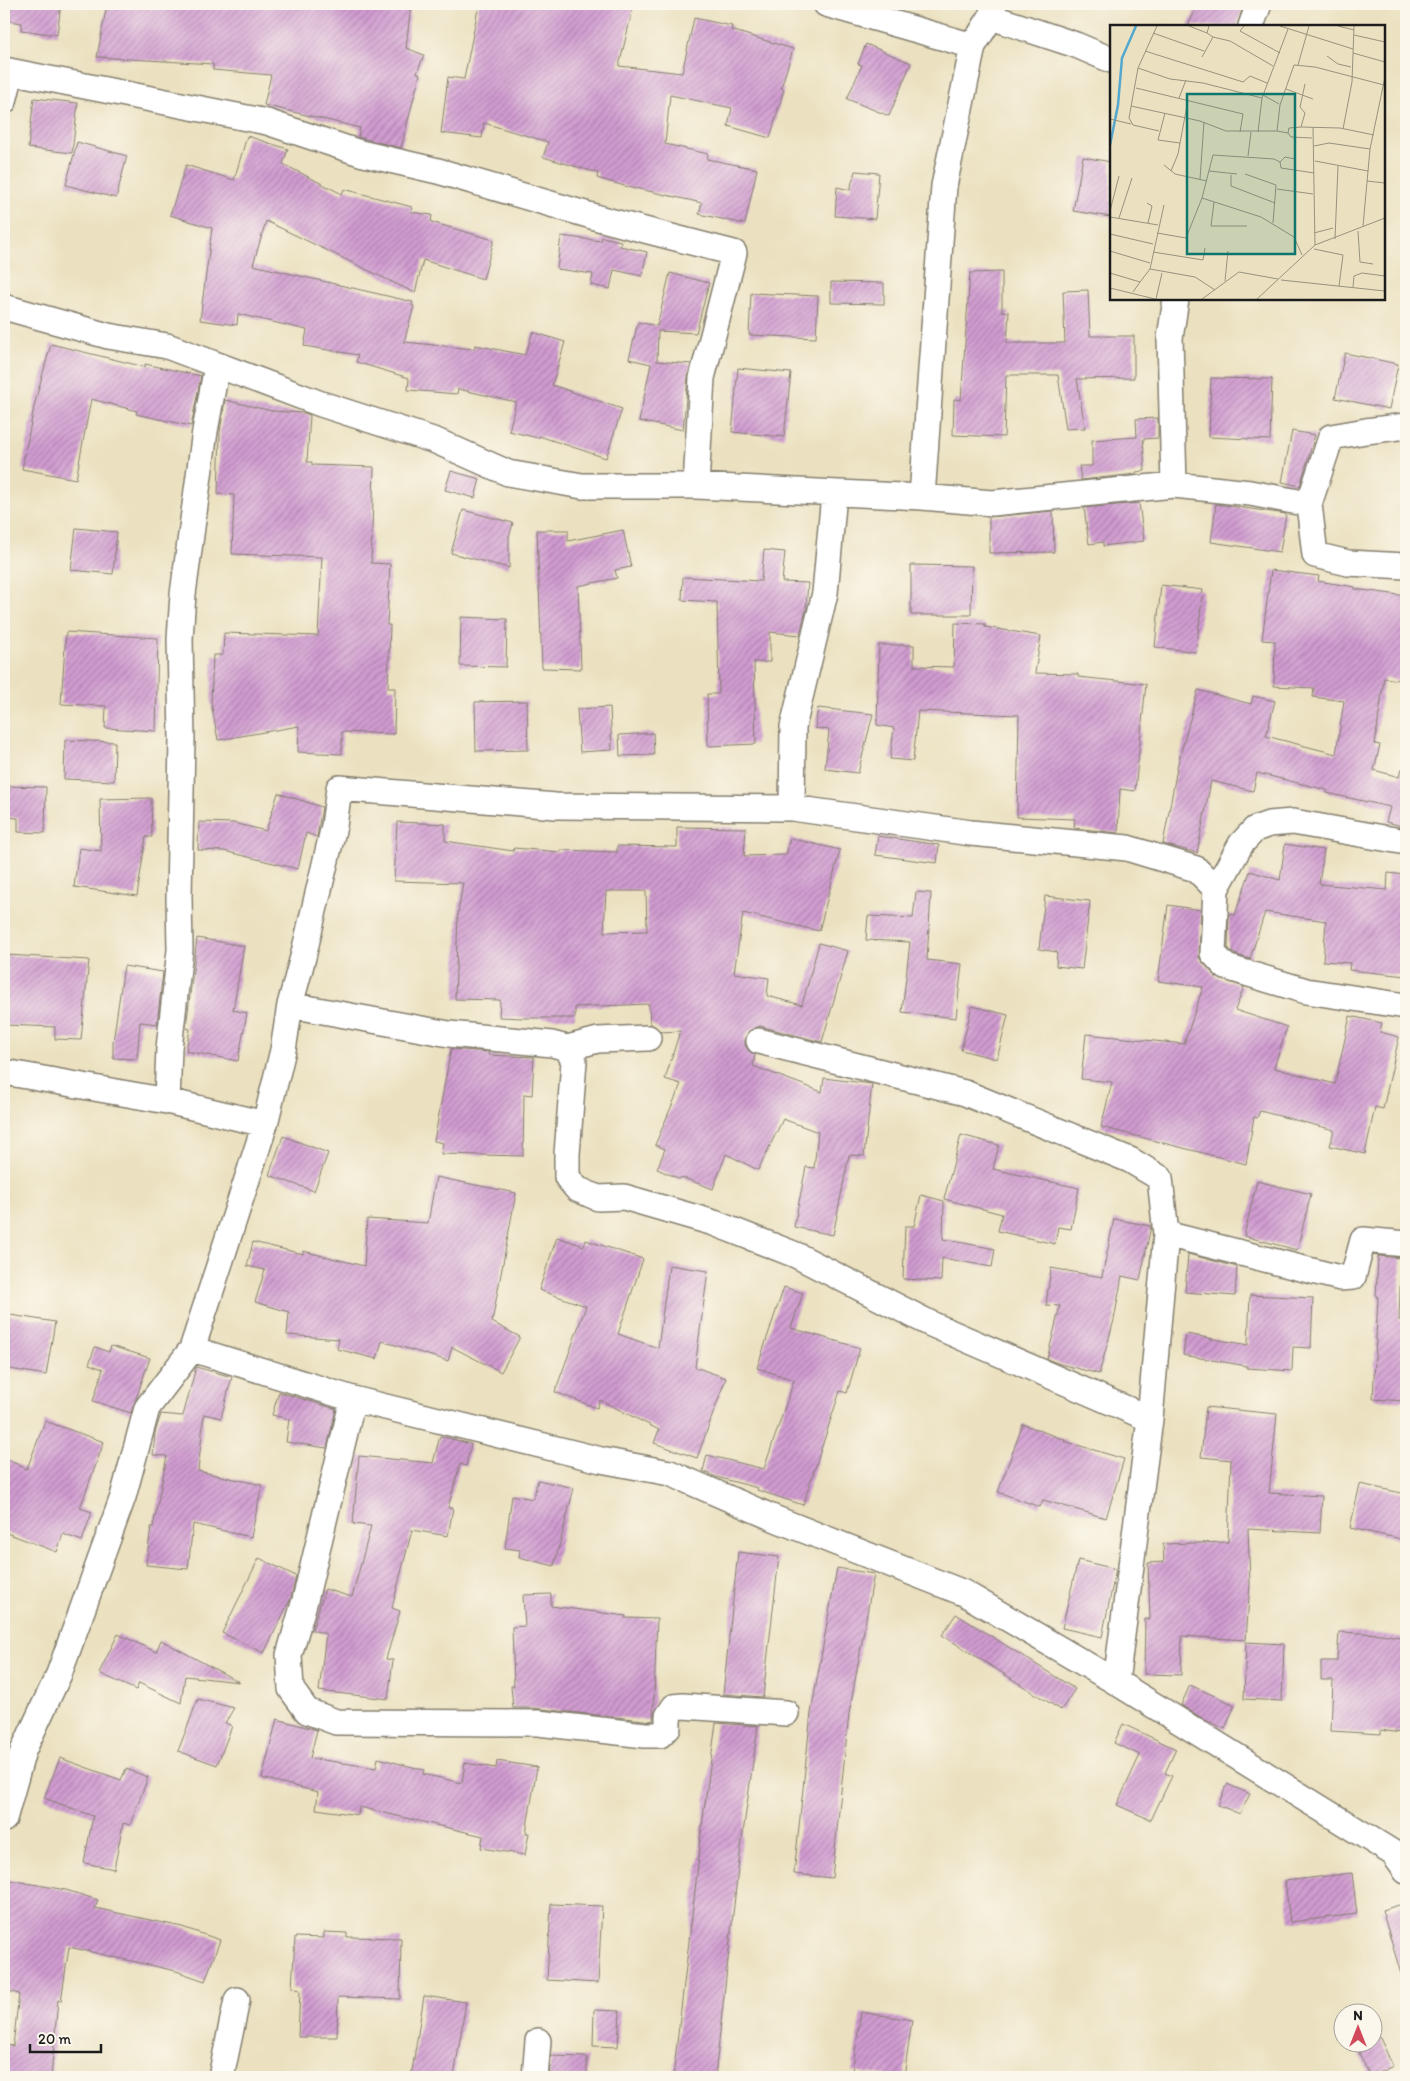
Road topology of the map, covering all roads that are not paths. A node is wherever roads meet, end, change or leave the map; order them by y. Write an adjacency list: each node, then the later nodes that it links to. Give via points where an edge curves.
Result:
1 (826, 4): 5 (street)
2 (1259, 4): 4 (street)
3 (992, 10): 5 (street); 6 (street)
4 (1250, 25)
5 (973, 46): 16 (street, via 944,186)
6 (1110, 60)
7 (7, 72): 8 (street); 14 (street, via 267,122 360,153 438,171 602,219 734,252 702,378)
8 (4, 101)
9 (1176, 300): 13 (street, via 1170,338)
10 (4, 307): 11 (street, via 108,336 168,346)
11 (217, 366): 14 (street, via 436,441 508,474 582,486); 28 (street, via 204,431 183,594 180,639 180,950 169,1048)
12 (1406, 426): 17 (street, via 1331,437)
13 (1174, 484): 16 (street, via 992,503); 17 (street)
14 (696, 486): 15 (street)
15 (834, 494): 16 (street); 19 (street, via 825,593 793,727)
16 (922, 497)
17 (1310, 504): 18 (street, via 1315,555 1348,562)
18 (1406, 566)
19 (792, 808): 21 (street, via 971,833 1127,848 1196,869); 22 (street, via 556,806 339,788 334,826)
20 (1406, 842): 21 (street, via 1293,822 1269,824 1255,829 1241,844)
21 (1216, 889): 23 (street, via 1213,953 1226,967 1306,991)
22 (290, 1005): 26 (street, via 448,1034); 29 (street)
23 (1406, 1006)
24 (648, 1038): 26 (street, via 598,1040)
25 (759, 1041): 30 (street, via 965,1093 1130,1160 1160,1178)
26 (567, 1048): 34 (street, via 574,1062 567,1177 577,1189 598,1198 624,1197 714,1223 796,1256 931,1324)
27 (4, 1072): 28 (street)
28 (167, 1101): 29 (street)
29 (265, 1124): 32 (street)
30 (1166, 1234): 31 (street, via 1340,1278 1353,1277 1363,1240); 34 (street)
31 (1406, 1244)
32 (192, 1349): 33 (street); 37 (street, via 147,1408 119,1506 59,1674 23,1751)
33 (353, 1399): 35 (street, via 601,1460 670,1473 776,1519 964,1593); 36 (street, via 289,1655 291,1689 307,1711 336,1722 538,1724 645,1735 660,1735 668,1728 668,1716 674,1707)
34 (1150, 1419): 35 (street)
35 (1116, 1682): 38 (street, via 1393,1853)
36 (786, 1713)
37 (4, 1820)
38 (1406, 1871)
39 (237, 2000): 41 (street)
40 (538, 2041): 42 (street)
41 (221, 2077)
42 (534, 2077)

